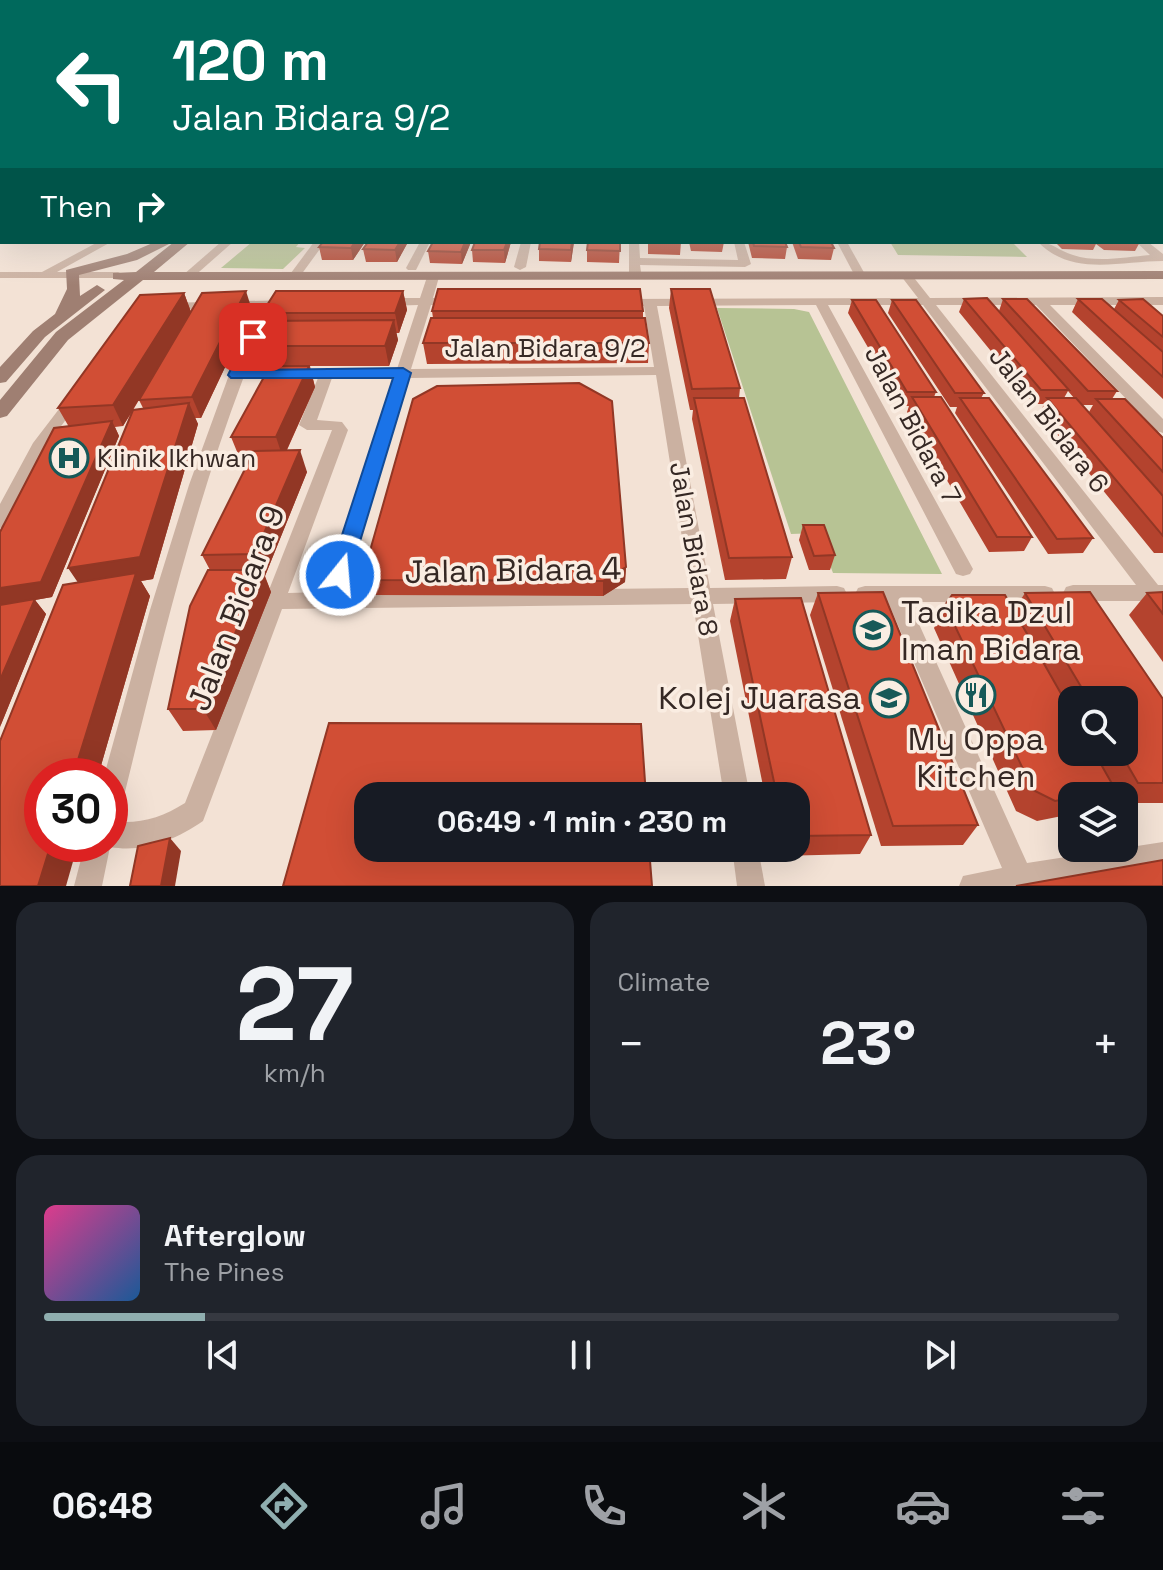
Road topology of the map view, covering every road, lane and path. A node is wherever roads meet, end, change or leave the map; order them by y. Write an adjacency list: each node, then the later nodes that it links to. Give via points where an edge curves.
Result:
1 (102, 244): 19 (street)
2 (161, 244): 20 (street)
3 (162, 244): 24 (street)
4 (182, 244): 27 (street)
5 (184, 244): 28 (street, via 165,270)
6 (225, 244): 28 (street)
7 (319, 244): 29 (street)
8 (424, 244): 17 (street)
9 (526, 244): 16 (street)
10 (634, 244): 18 (street)
11 (740, 244): 18 (street, via 745,264)
12 (843, 244): 25 (street)
13 (1045, 244): 15 (street, via 1064,259)
14 (1144, 244): 15 (street)
15 (1162, 258)
16 (520, 267)
17 (412, 268)
18 (634, 269): 25 (street); 30 (street)
19 (46, 273): 20 (street); 22 (street)
20 (71, 273): 24 (street); 46 (street, via 74,292)
21 (0, 275): 22 (street)
22 (15, 275): 31 (street)
23 (1163, 275): 26 (street)
24 (118, 276): 27 (street); 46 (street)
25 (860, 276): 26 (street)
26 (907, 276): 42 (street, Jalan Bidara 6)
27 (136, 277): 28 (street); 44 (street)
28 (180, 277): 29 (street); 44 (street, via 122,293)
29 (294, 277): 30 (street)
30 (433, 277): 32 (street)
31 (0, 289)
32 (425, 301): 33 (street); 36 (street); 48 (street)
33 (470, 301)
34 (1157, 301): 39 (street); 45 (street)
35 (301, 302): 40 (street)
36 (363, 302)
37 (605, 302): 38 (street)
38 (650, 302): 41 (street); 47 (street, Jalan Bidara 8)
39 (1040, 302): 42 (street); 54 (street)
40 (270, 303): 43 (street); 50 (street)
41 (821, 303): 42 (street); 56 (street, Jalan Bidara 7)
42 (928, 303): 58 (street, Jalan Bidara 6)
43 (154, 308)
44 (91, 310): 53 (street, via 62,336)
45 (1163, 311)
46 (63, 314): 51 (street)
47 (662, 371): 48 (street, Jalan Bidara 9/2); 60 (street, Jalan Bidara 8)
48 (403, 373): 49 (street, Jalan Bidara 9/2); 62 (street)
49 (327, 374): 50 (street, Jalan Bidara 9/2); 61 (street, Jalan Bidara 9, via 307,425 337,425 340,430)
50 (236, 375): 64 (street, via 169,579)
51 (0, 378)
52 (87, 380): 55 (street, via 41,443)
53 (0, 412)
54 (1163, 428)
55 (0, 521)
56 (963, 569)
57 (1083, 593): 58 (street, Jalan Bidara 4); 59 (street, Jalan Bidara 4); 63 (street)
58 (1158, 593)
59 (895, 594): 60 (street, Jalan Bidara 4); 70 (street)
60 (704, 598): 62 (street, Jalan Bidara 4); 65 (street, Jalan Bidara 8)
61 (275, 601): 62 (street, Jalan Bidara 4); 66 (street, Jalan Bidara 9, via 194,812 175,826)
62 (332, 602)
63 (1101, 620)
64 (121, 758)
65 (735, 782)
66 (128, 838)
67 (1163, 855): 70 (street)
68 (94, 862): 71 (street)
69 (747, 862): 72 (street)
70 (1020, 878): 73 (street)
71 (88, 886)
72 (751, 886)
73 (973, 886)

